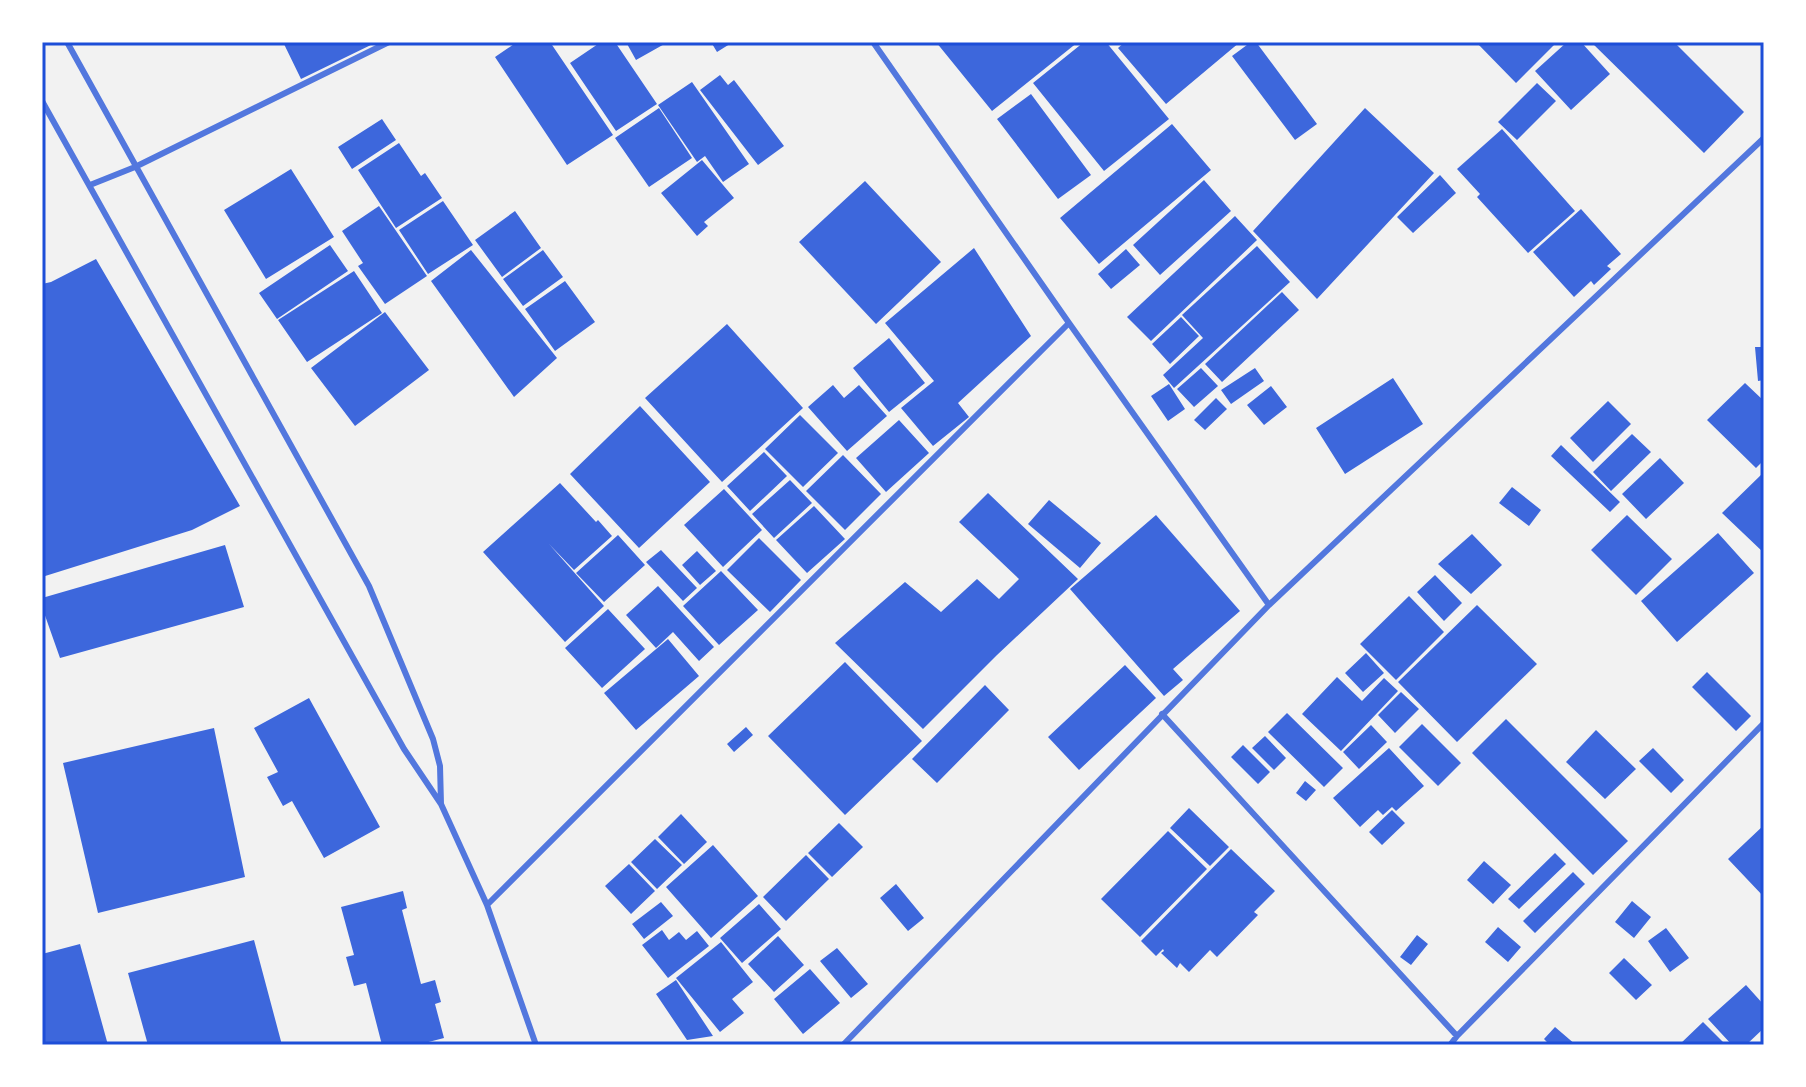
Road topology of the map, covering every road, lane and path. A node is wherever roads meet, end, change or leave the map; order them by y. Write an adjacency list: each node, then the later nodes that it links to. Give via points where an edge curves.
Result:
1 (67, 42): 6 (lane)
2 (389, 42): 6 (lane)
3 (873, 42): 8 (lane)
4 (42, 101): 7 (lane)
5 (1764, 138): 9 (lane)
6 (135, 167): 7 (lane); 12 (lane, via 369,586 433,739)
7 (90, 185): 12 (lane, via 404,749)
8 (1069, 323): 9 (lane); 13 (lane)
9 (1269, 605): 10 (lane)
10 (1162, 714): 14 (lane); 16 (lane)
11 (1764, 723): 14 (lane)
12 (441, 804): 13 (lane)
13 (487, 905): 15 (lane)
14 (1457, 1036): 17 (lane)
15 (536, 1045)
16 (843, 1045)
17 (1450, 1045)

